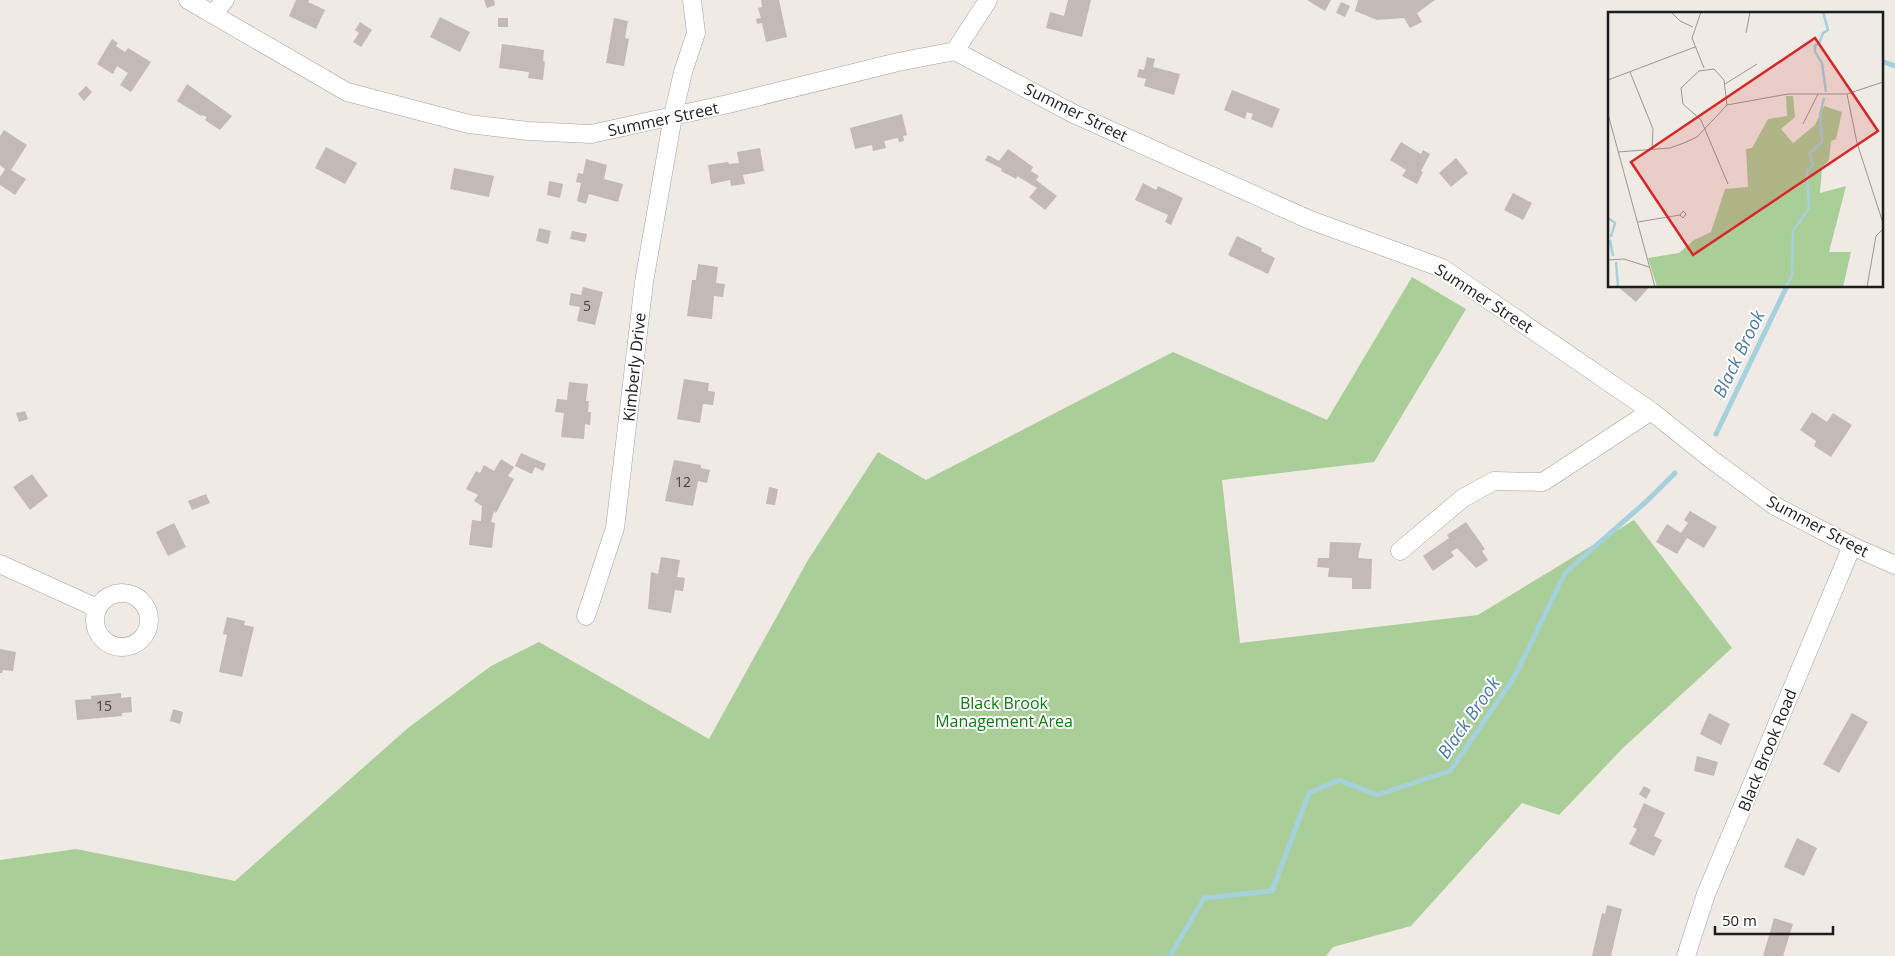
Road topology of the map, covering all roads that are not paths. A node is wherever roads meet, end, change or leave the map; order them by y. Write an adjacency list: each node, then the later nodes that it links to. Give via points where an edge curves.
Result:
1 (188, 0): 5 (street, Summer Street)
2 (225, 0): 5 (street)
3 (692, 0): 7 (street, Kimberly Drive, via 696,33)
4 (988, 0): 6 (street)
5 (213, 14): 7 (street, Summer Street, via 347,92 469,124 591,134)
6 (955, 51): 7 (street, Summer Street); 8 (street, Summer Street, via 1074,114 1310,220 1442,268)
7 (673, 116): 14 (street, Kimberly Drive, via 644,282 615,528)
8 (1651, 411): 9 (street, Summer Street, via 1775,506); 10 (street, via 1543,482 1494,481 1463,498)
9 (1852, 546): 12 (street, Summer Street); 15 (street, Black Brook Road, via 1706,894)
10 (1400, 552)
11 (0, 564): 13 (street)
12 (1895, 566)
13 (97, 608)
14 (586, 616)
15 (1686, 956)

